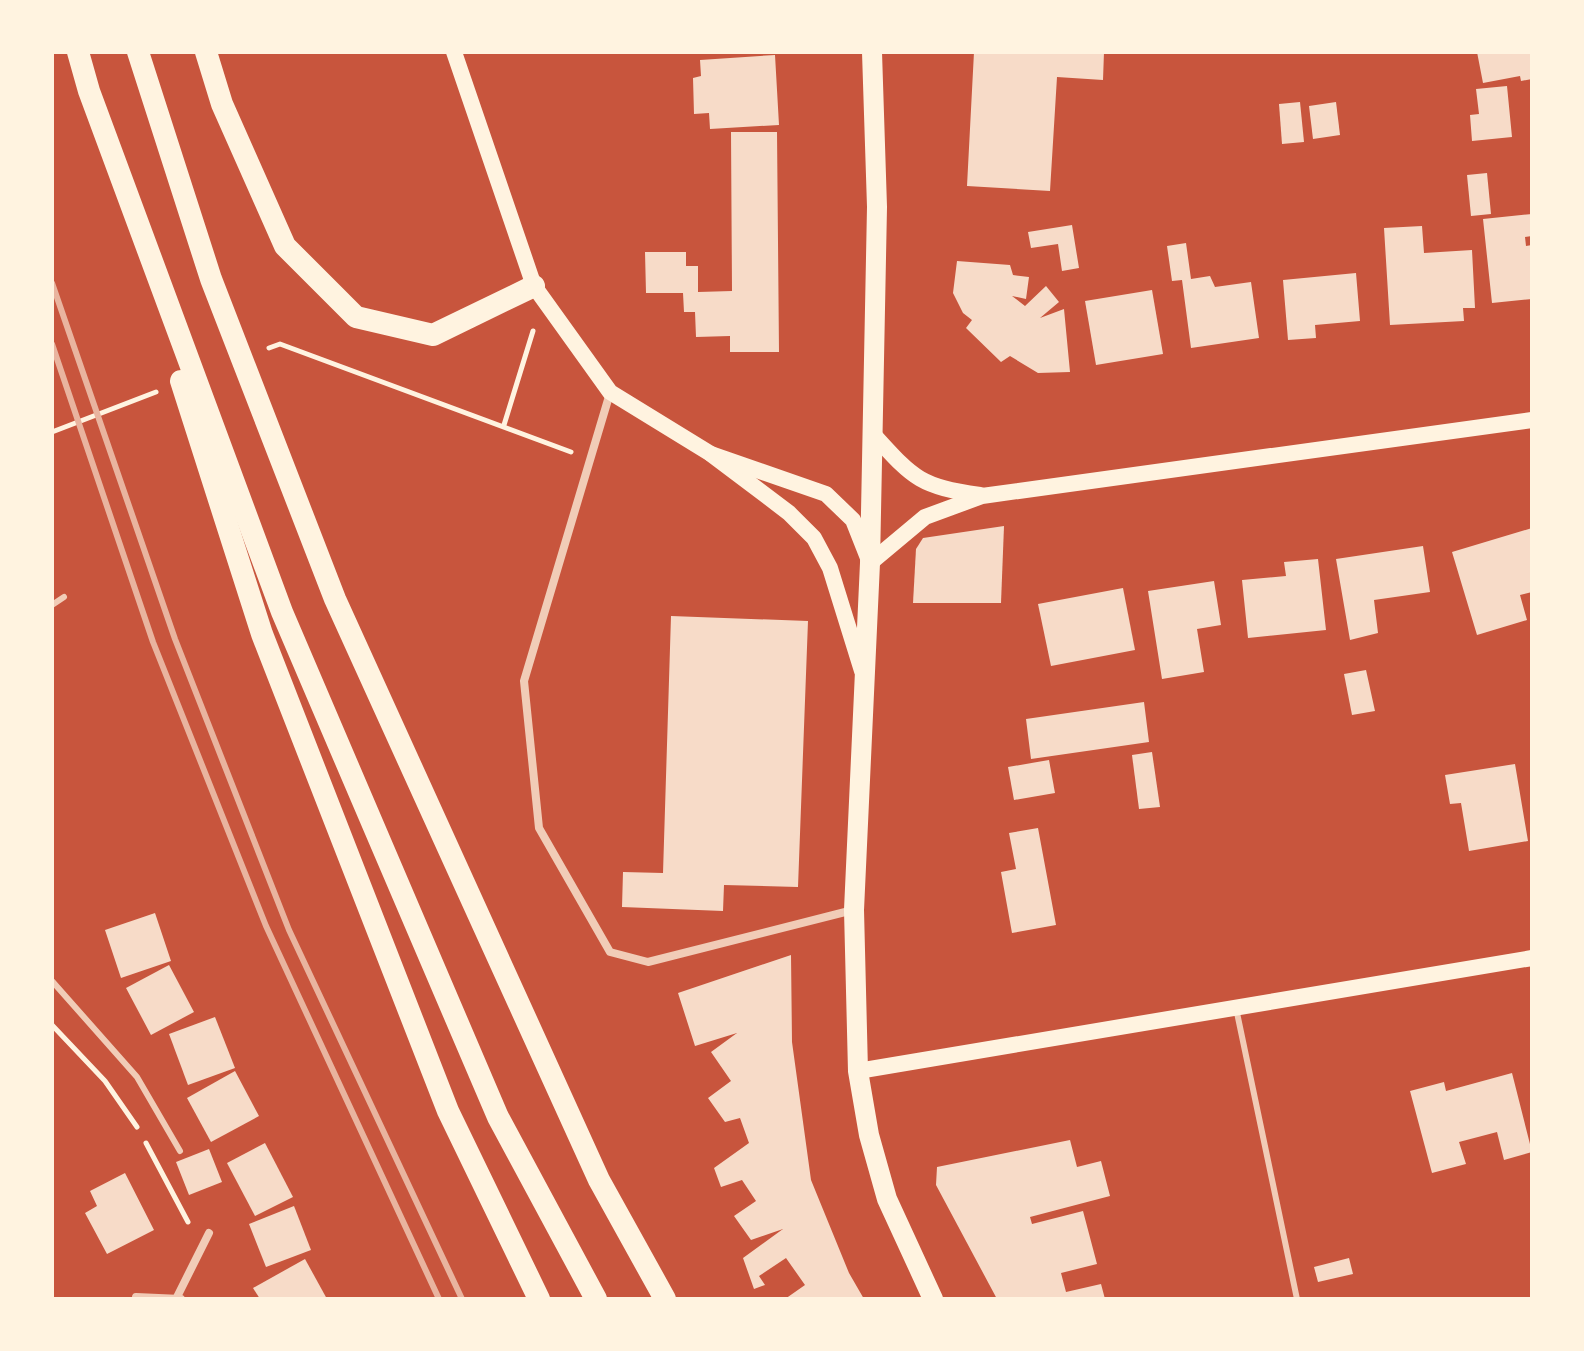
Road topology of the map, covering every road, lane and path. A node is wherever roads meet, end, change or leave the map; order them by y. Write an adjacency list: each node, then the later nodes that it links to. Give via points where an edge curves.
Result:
1 (78, 52): 6 (highway)
2 (138, 52): 33 (highway, via 211,279 335,599 599,1180)
3 (206, 52): 7 (highway, via 222,104 285,246 356,317 433,335)
4 (454, 52): 7 (main road)
5 (872, 52): 12 (main road, via 877,207)
6 (89, 91): 31 (highway, via 262,634 448,1111); 32 (highway, via 282,612 498,1117)
7 (539, 293): 9 (main road); 11 (path)
8 (280, 344): 11 (path)
9 (610, 392): 13 (main road); 14 (street)
10 (1532, 420): 15 (main road)
11 (504, 425): 14 (path)
12 (873, 434): 15 (main road, via 906,471 935,488); 16 (main road)
13 (711, 454): 16 (main road, via 826,494 853,520); 19 (main road, via 814,538 830,568)
14 (590, 459): 20 (street, via 524,681 539,828 610,952 648,962)
15 (982, 496): 16 (main road, via 925,517)
16 (870, 563): 19 (main road)
17 (64, 597): 18 (lane)
18 (52, 605)
19 (864, 677): 20 (main road)
20 (854, 910): 25 (main road)
21 (1532, 958): 23 (main road)
22 (52, 981): 26 (lane, via 137,1077)
23 (1236, 1008): 25 (main road); 35 (lane)
24 (52, 1025): 28 (path, via 105,1081 139,1130)
25 (858, 1071): 34 (main road, via 887,1199)
26 (180, 1151)
27 (209, 1233): 28 (street)
28 (202, 1248): 30 (street)
29 (136, 1297): 30 (street)
30 (180, 1298)
31 (539, 1299)
32 (596, 1299)
33 (665, 1299)
34 (933, 1299)
35 (1297, 1299)

